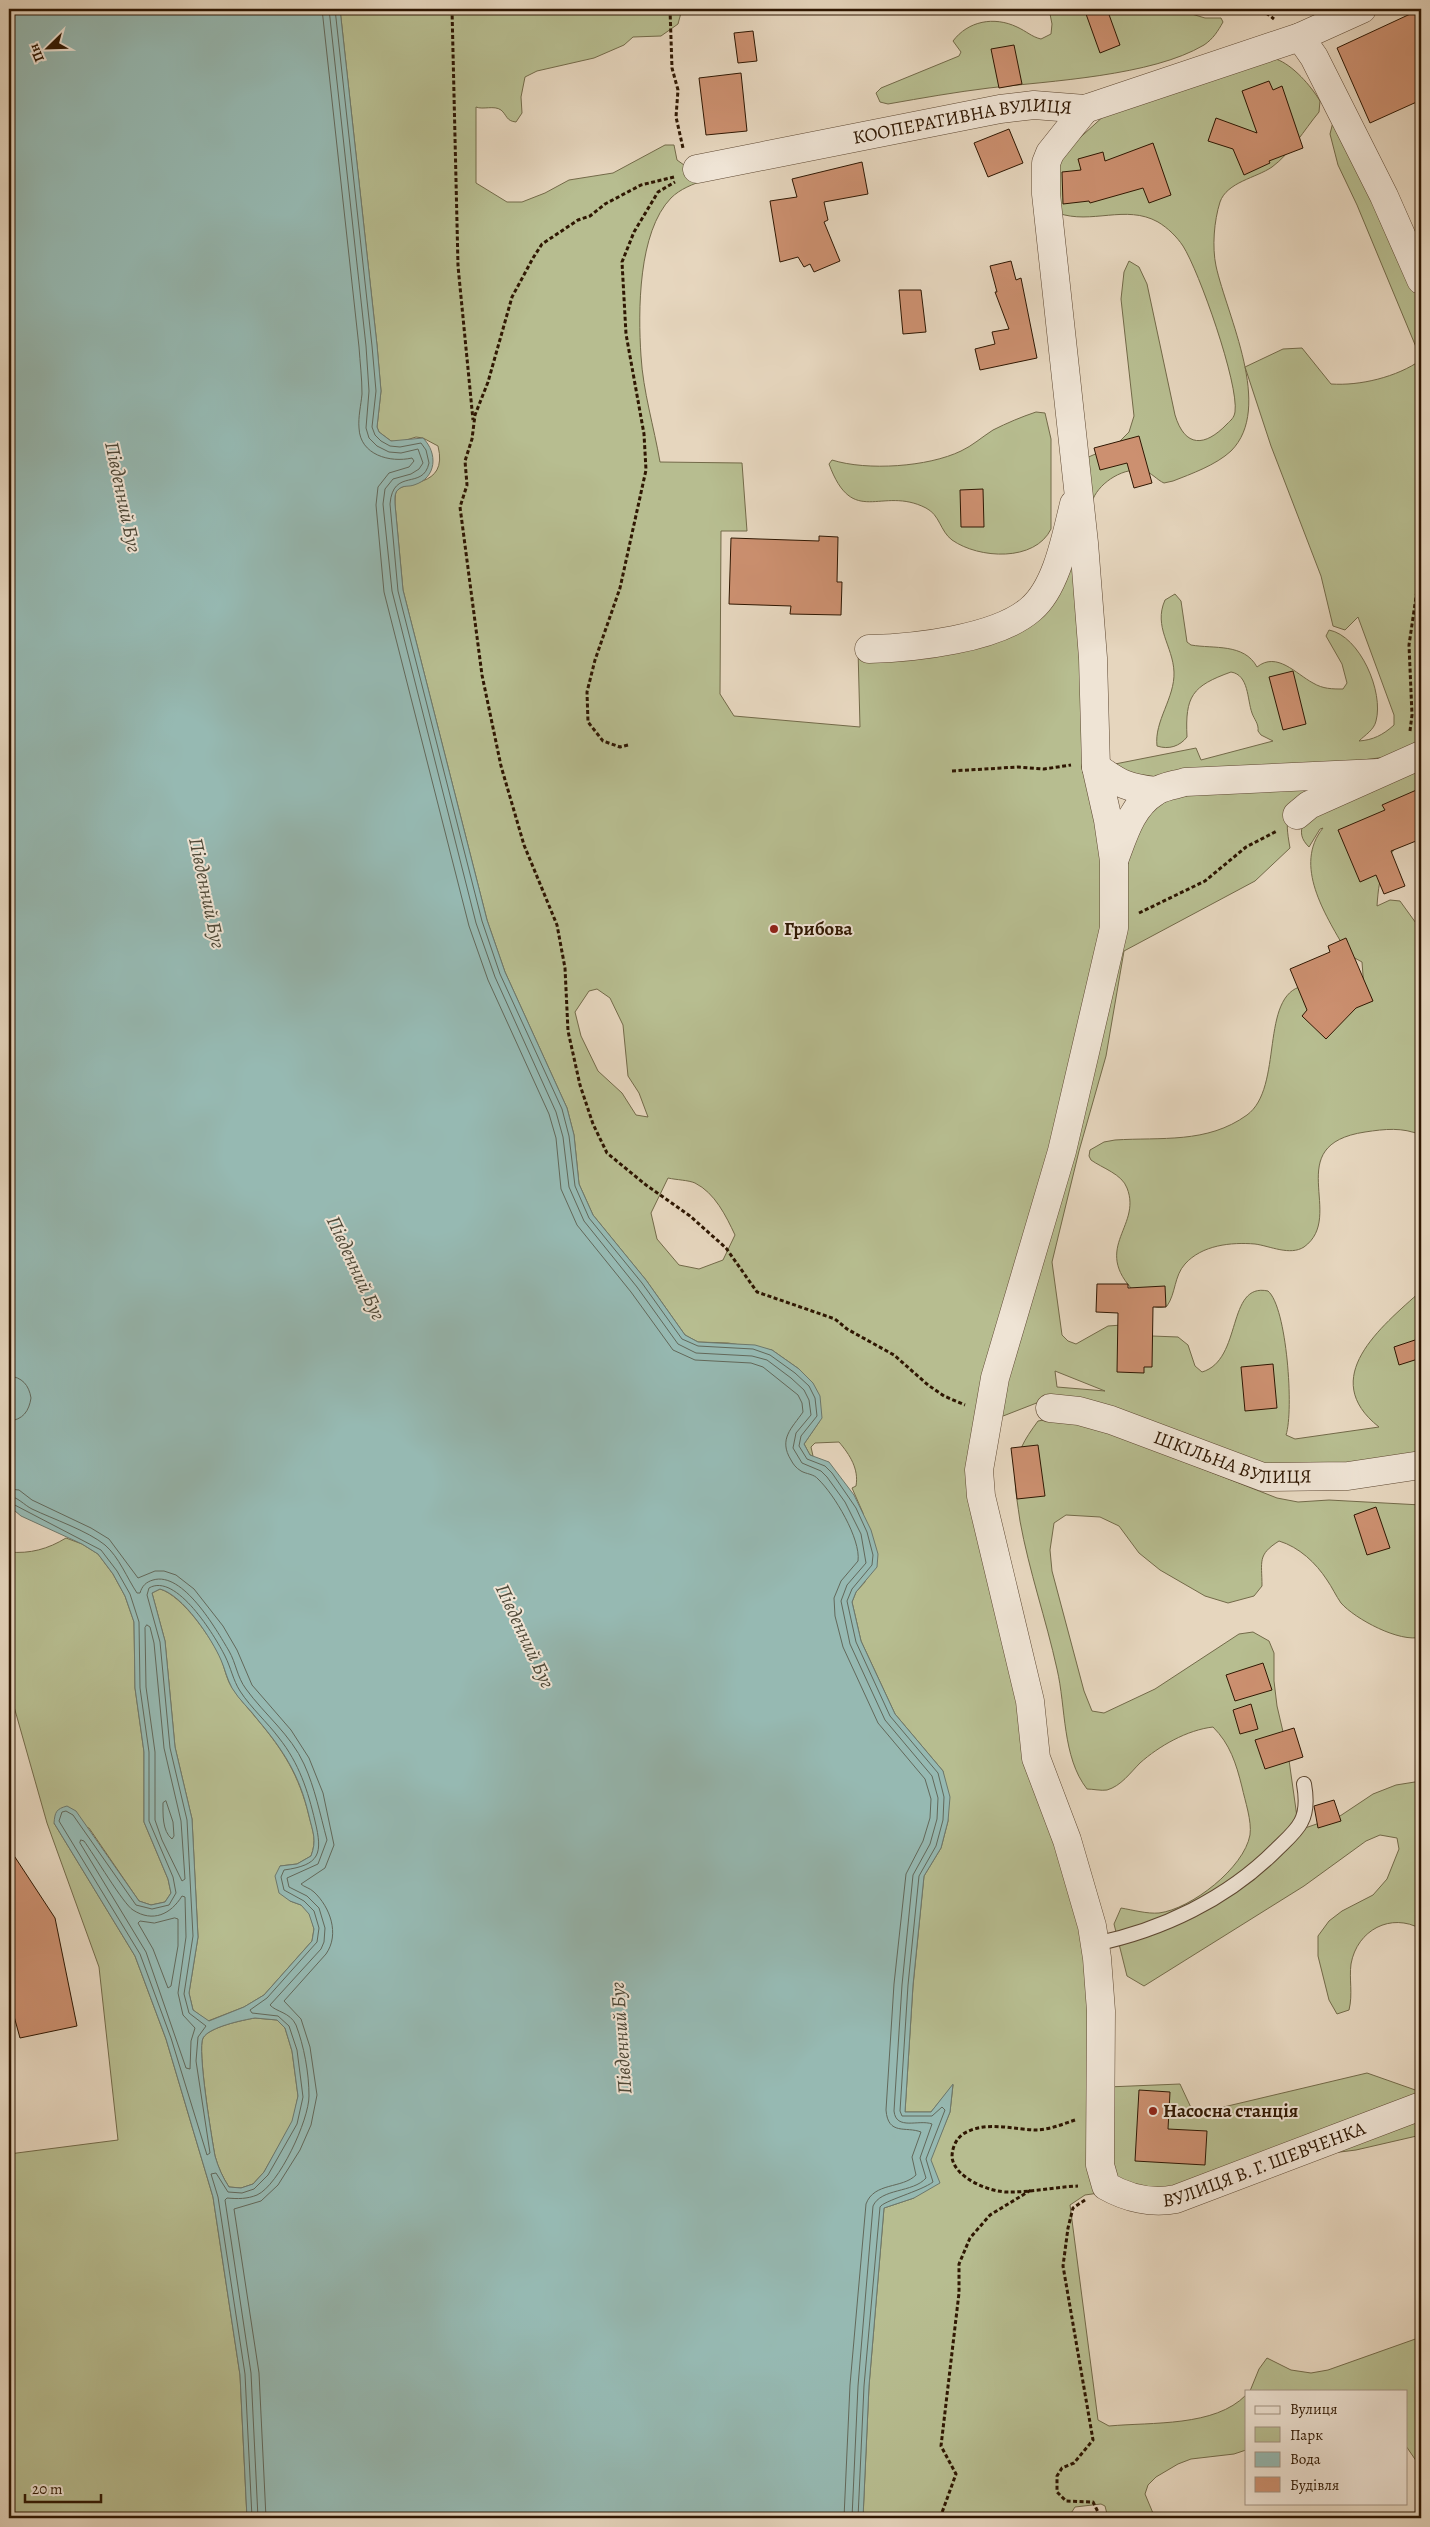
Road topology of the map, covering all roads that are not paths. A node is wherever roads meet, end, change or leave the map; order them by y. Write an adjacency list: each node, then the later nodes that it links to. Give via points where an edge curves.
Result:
1 (1362, 9): 2 (street, КООПЕРАТИВНА ВУЛИЦЯ)
2 (1300, 37): 3 (street, КООПЕРАТИВНА ВУЛИЦЯ); 5 (street, via 1314,57 1384,196)
3 (1085, 109): 4 (street, КООПЕРАТИВНА ВУЛИЦЯ, via 1034,105 1000,109); 6 (street, via 1050,153 1045,174)
4 (692, 169)
5 (1421, 280)
6 (1078, 488): 7 (street, via 1058,563 1031,609 974,636); 9 (street, via 1093,658)
7 (870, 649)
8 (1400, 764): 10 (street, via 1185,782); 11 (street, via 1309,805)
9 (1096, 767): 10 (street, via 1118,783); 12 (street)
10 (1156, 791): 12 (street, via 1138,808 1125,829)
11 (1297, 815)
12 (1114, 861): 16 (street, via 1114,928 1062,1151 995,1378 979,1470 986,1522 1030,1701 1036,1758 1083,1890)
13 (1050, 1408): 14 (street, ШКІЛЬНА ВУЛИЦЯ, via 1079,1411 1111,1420 1262,1477 1348,1476)
14 (1421, 1465)
15 (1304, 1784): 16 (lane, via 1306,1798 1302,1821 1253,1873 1221,1895 1155,1927)
16 (1095, 1944): 17 (street, ВУЛИЦЯ В. Г. ШЕВЧЕНКА, via 1101,2011 1100,2164 1106,2186 1122,2195 1156,2201 1176,2199)
17 (1421, 2106)

